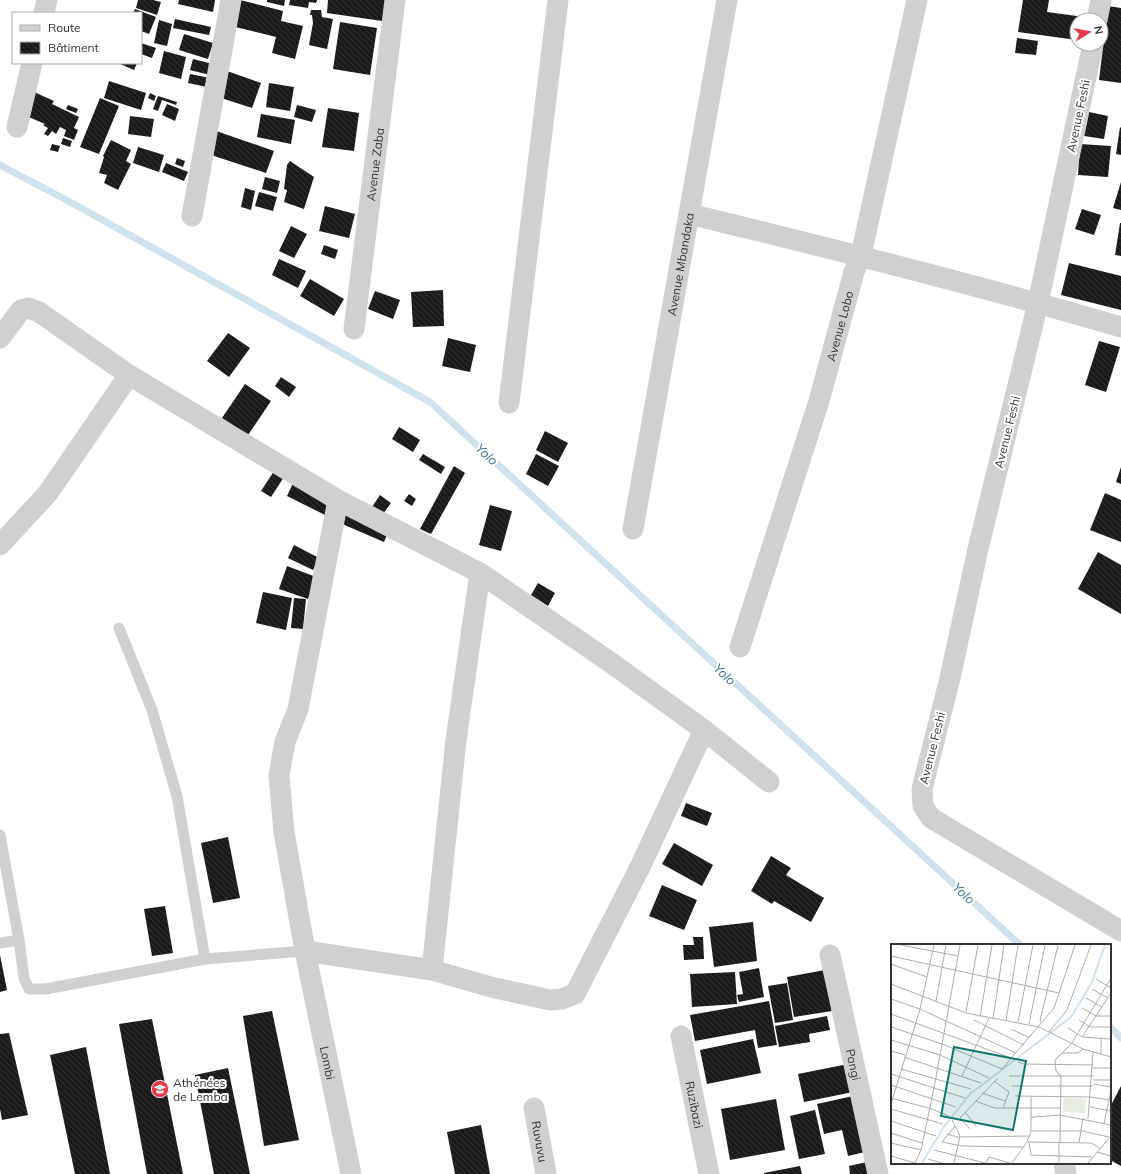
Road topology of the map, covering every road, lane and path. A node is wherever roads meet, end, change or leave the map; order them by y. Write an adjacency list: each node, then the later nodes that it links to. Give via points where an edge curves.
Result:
1 (47, 0): 8 (street)
2 (231, 0): 14 (street)
3 (395, 0): 18 (street, Avenue Zaba)
4 (558, 0): 21 (street)
5 (727, 0): 13 (street, Avenue Mbandaka)
6 (917, 0): 15 (street, Avenue Lobo)
7 (1101, 0): 9 (street)
8 (44, 12)
9 (1099, 12)
10 (1090, 52): 16 (street, Avenue Feshi)
11 (32, 64): 12 (street)
12 (17, 127)
13 (689, 214): 15 (street); 23 (street, Avenue Mbandaka)
14 (192, 216)
15 (861, 255): 16 (street); 27 (street, Avenue Lobo, via 854,272 819,401)
16 (1038, 303): 17 (street); 31 (street, Avenue Feshi, via 922,789 923,806 931,818)
17 (1121, 327)
18 (354, 329)
19 (0, 338): 20 (street, via 21,310 29,308 63,328)
20 (129, 375): 22 (street); 24 (street, via 48,493)
21 (509, 403)
22 (338, 500): 25 (street); 34 (street, Lombi, via 298,709 285,742 279,775 284,832)
23 (633, 529)
24 (0, 545)
25 (480, 573): 28 (street); 37 (street, via 456,740)
26 (119, 628): 36 (lane, via 152,710 177,796)
27 (740, 647)
28 (704, 730): 29 (street); 37 (street, via 640,867 575,994 550,1000)
29 (769, 782)
30 (0, 835): 32 (lane)
31 (1121, 931)
32 (19, 940): 33 (lane); 36 (lane, via 28,989 46,990)
33 (0, 943)
34 (305, 951): 36 (lane); 37 (street); 41 (street, Lombi)
35 (830, 955): 44 (street, Pangi)
36 (205, 959)
37 (432, 970)
38 (681, 1036): 43 (street, Ruzibazi)
39 (534, 1108): 42 (street, Ruvuvu)
40 (1064, 1164): 45 (street)
41 (351, 1174)
42 (546, 1174)
43 (708, 1174)
44 (878, 1174)
45 (1066, 1174)

